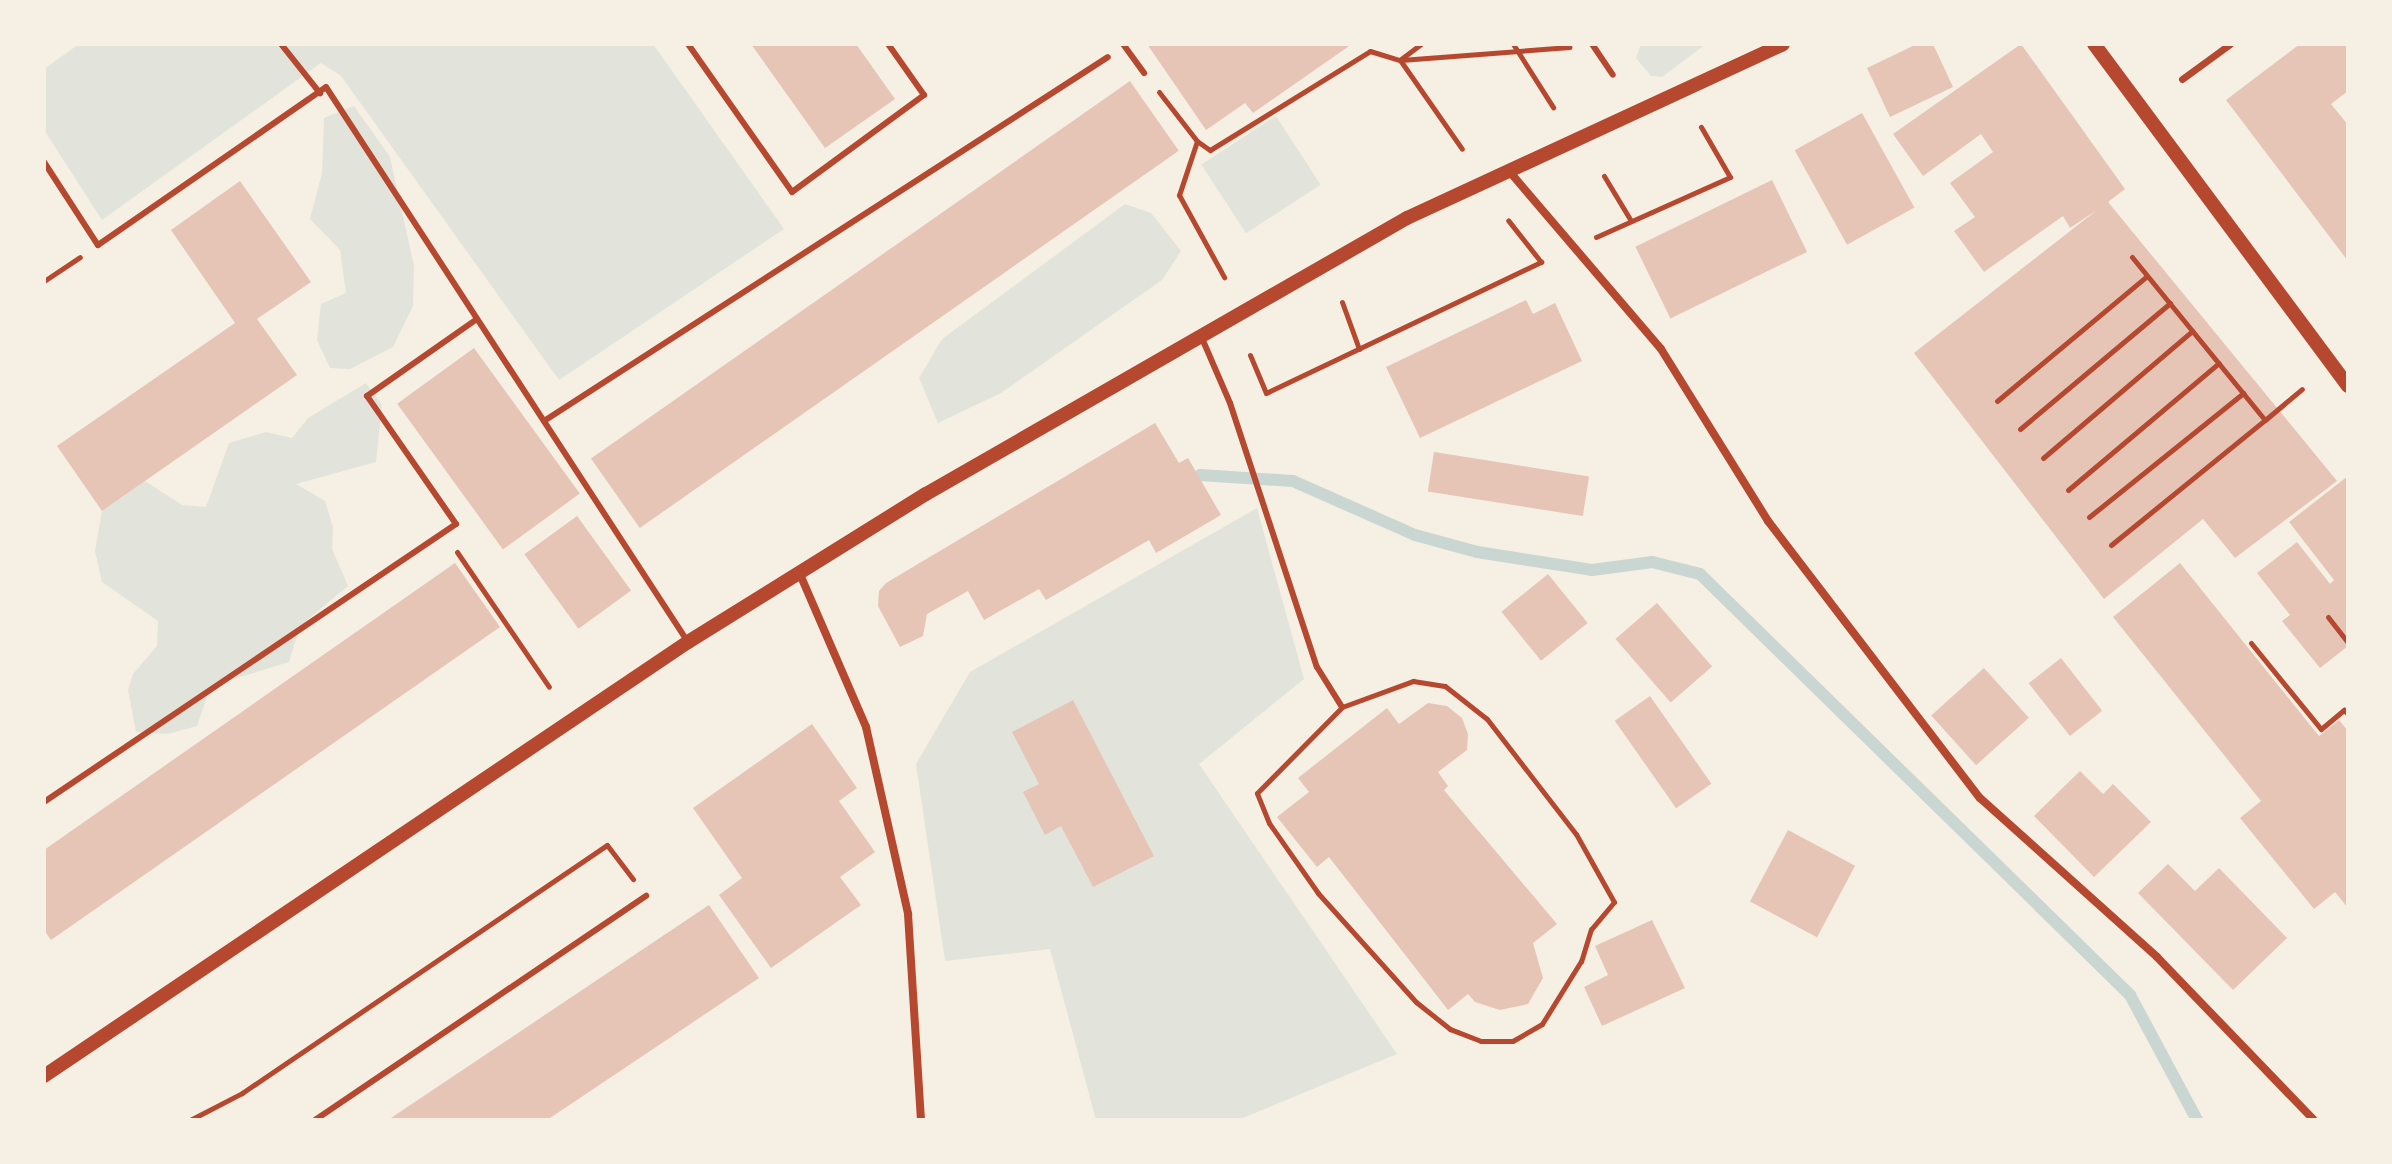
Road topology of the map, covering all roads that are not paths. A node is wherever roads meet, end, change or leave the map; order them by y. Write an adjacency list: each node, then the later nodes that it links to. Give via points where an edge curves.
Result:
1 (281, 44): 13 (lane)
2 (688, 44): 3 (lane, via 792,192 924,95)
3 (888, 44)
4 (1123, 44): 10 (lane)
5 (1592, 44): 11 (lane)
6 (1783, 44): 15 (street)
7 (2094, 44): 18 (street)
8 (2230, 44): 12 (street)
9 (1108, 57): 19 (lane)
10 (1144, 73)
11 (1613, 75)
12 (2182, 79)
13 (319, 92): 14 (lane, via 98,245); 16 (lane, via 326,87)
14 (44, 162)
15 (1509, 171): 17 (street, via 1407,218); 28 (street, via 1661,349 1768,521 1980,798 2157,957)
16 (477, 319): 19 (lane); 23 (lane, via 367,396 456,524)
17 (1201, 336): 20 (street); 22 (lane, via 1317,667)
18 (2348, 386)
19 (544, 421): 21 (lane)
20 (799, 572): 21 (street); 27 (street, via 866,727 908,914)
21 (688, 642): 25 (street)
22 (1342, 707)
23 (44, 802)
24 (646, 896): 26 (lane)
25 (44, 1076)
26 (315, 1120)
27 (921, 1120)
28 (2314, 1120)

